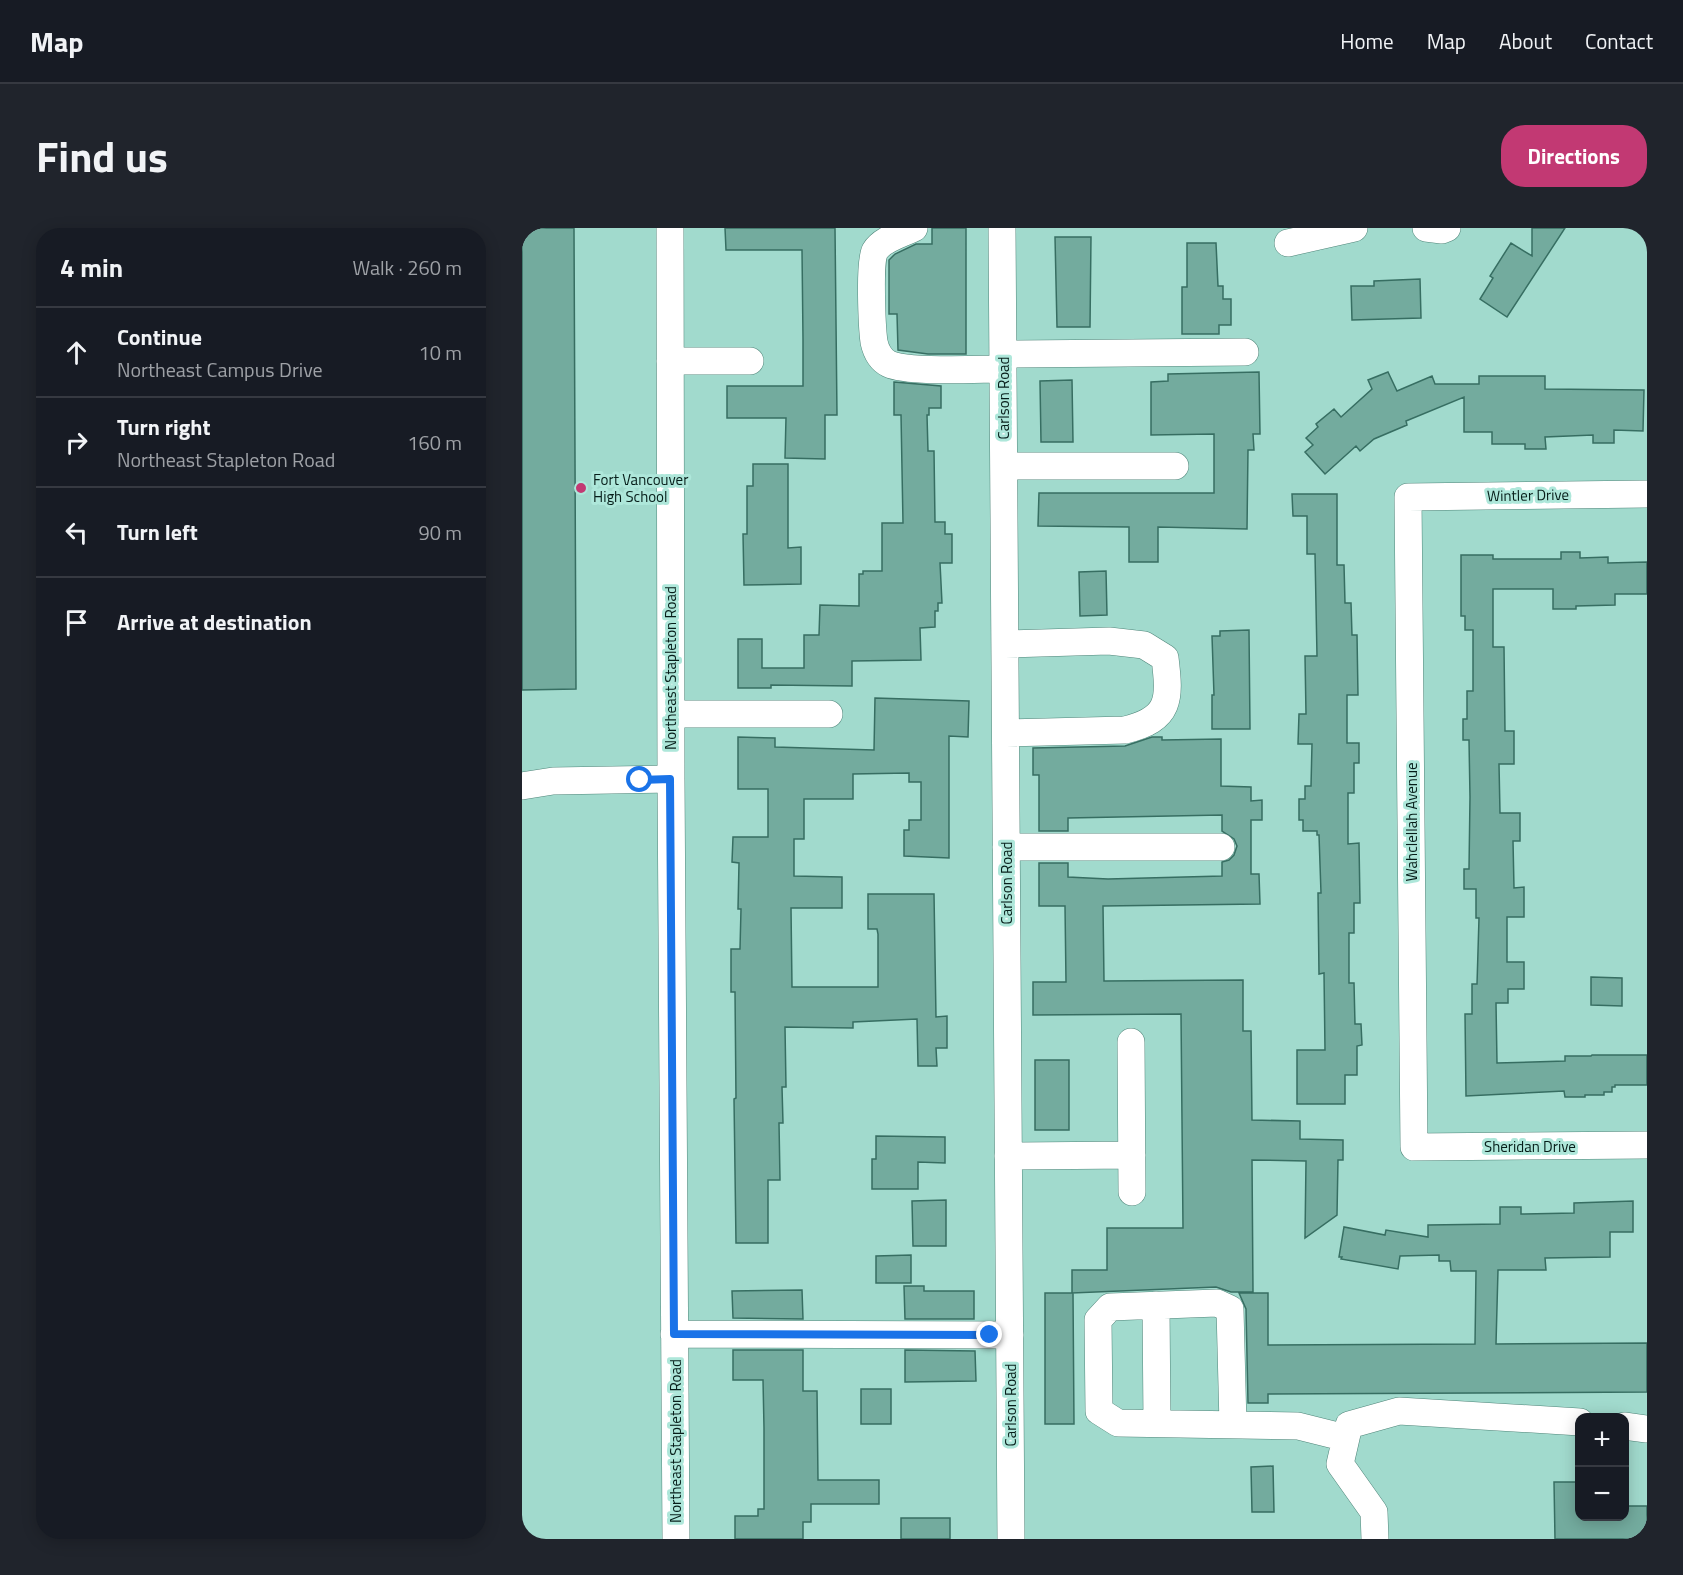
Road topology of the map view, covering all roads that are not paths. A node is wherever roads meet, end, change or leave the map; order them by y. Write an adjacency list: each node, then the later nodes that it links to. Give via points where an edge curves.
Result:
1 (670, 228): 9 (street, Northeast Stapleton Road)
2 (914, 228): 11 (street, via 881,244 874,252 874,343 880,356 887,363 905,368)
3 (1002, 228): 11 (street, Carlson Road)
4 (1354, 228): 7 (street)
5 (1426, 228): 6 (street)
6 (1447, 228)
7 (1288, 243)
8 (1245, 352): 11 (street)
9 (670, 361): 10 (street); 17 (street, Northeast Stapleton Road)
10 (750, 361)
11 (1003, 361): 12 (street, Carlson Road)
12 (1004, 466): 13 (street); 16 (street, Carlson Road)
13 (1174, 466)
14 (1647, 494): 15 (street, Wintler Drive)
15 (1408, 497): 26 (street, Wahclellah Avenue)
16 (1005, 644): 19 (street, Carlson Road); 19 (street, via 1109,641 1144,645 1165,658 1168,683 1168,697 1160,714 1142,726)
17 (670, 714): 18 (street); 20 (street, Northeast Stapleton Road)
18 (830, 714)
19 (1006, 734): 22 (street, Carlson Road)
20 (670, 779): 21 (street, via 553,781); 31 (street, Northeast Stapleton Road)
21 (522, 786)
22 (1006, 847): 23 (street); 28 (street, Carlson Road)
23 (1221, 847)
24 (1131, 1042): 27 (street)
25 (1647, 1145): 26 (street, Sheridan Drive)
26 (1414, 1146)
27 (1132, 1155): 28 (street); 29 (street)
28 (1008, 1156): 32 (street, Carlson Road)
29 (1132, 1192)
30 (1156, 1305): 34 (street); 34 (street, via 1110,1307 1098,1320 1099,1411 1118,1423); 35 (street, via 1217,1303 1230,1309)
31 (674, 1334): 32 (street); 39 (street, Northeast Stapleton Road)
32 (1010, 1335): 40 (street, Carlson Road)
33 (1575, 1422): 38 (street, via 1399,1411 1349,1425)
34 (1157, 1424): 35 (street)
35 (1233, 1425): 38 (street, via 1298,1426)
36 (1629, 1427): 37 (street)
37 (1647, 1429)
38 (1346, 1438): 41 (street, via 1340,1464 1374,1512)
39 (676, 1539)
40 (1011, 1539)
41 (1375, 1539)

